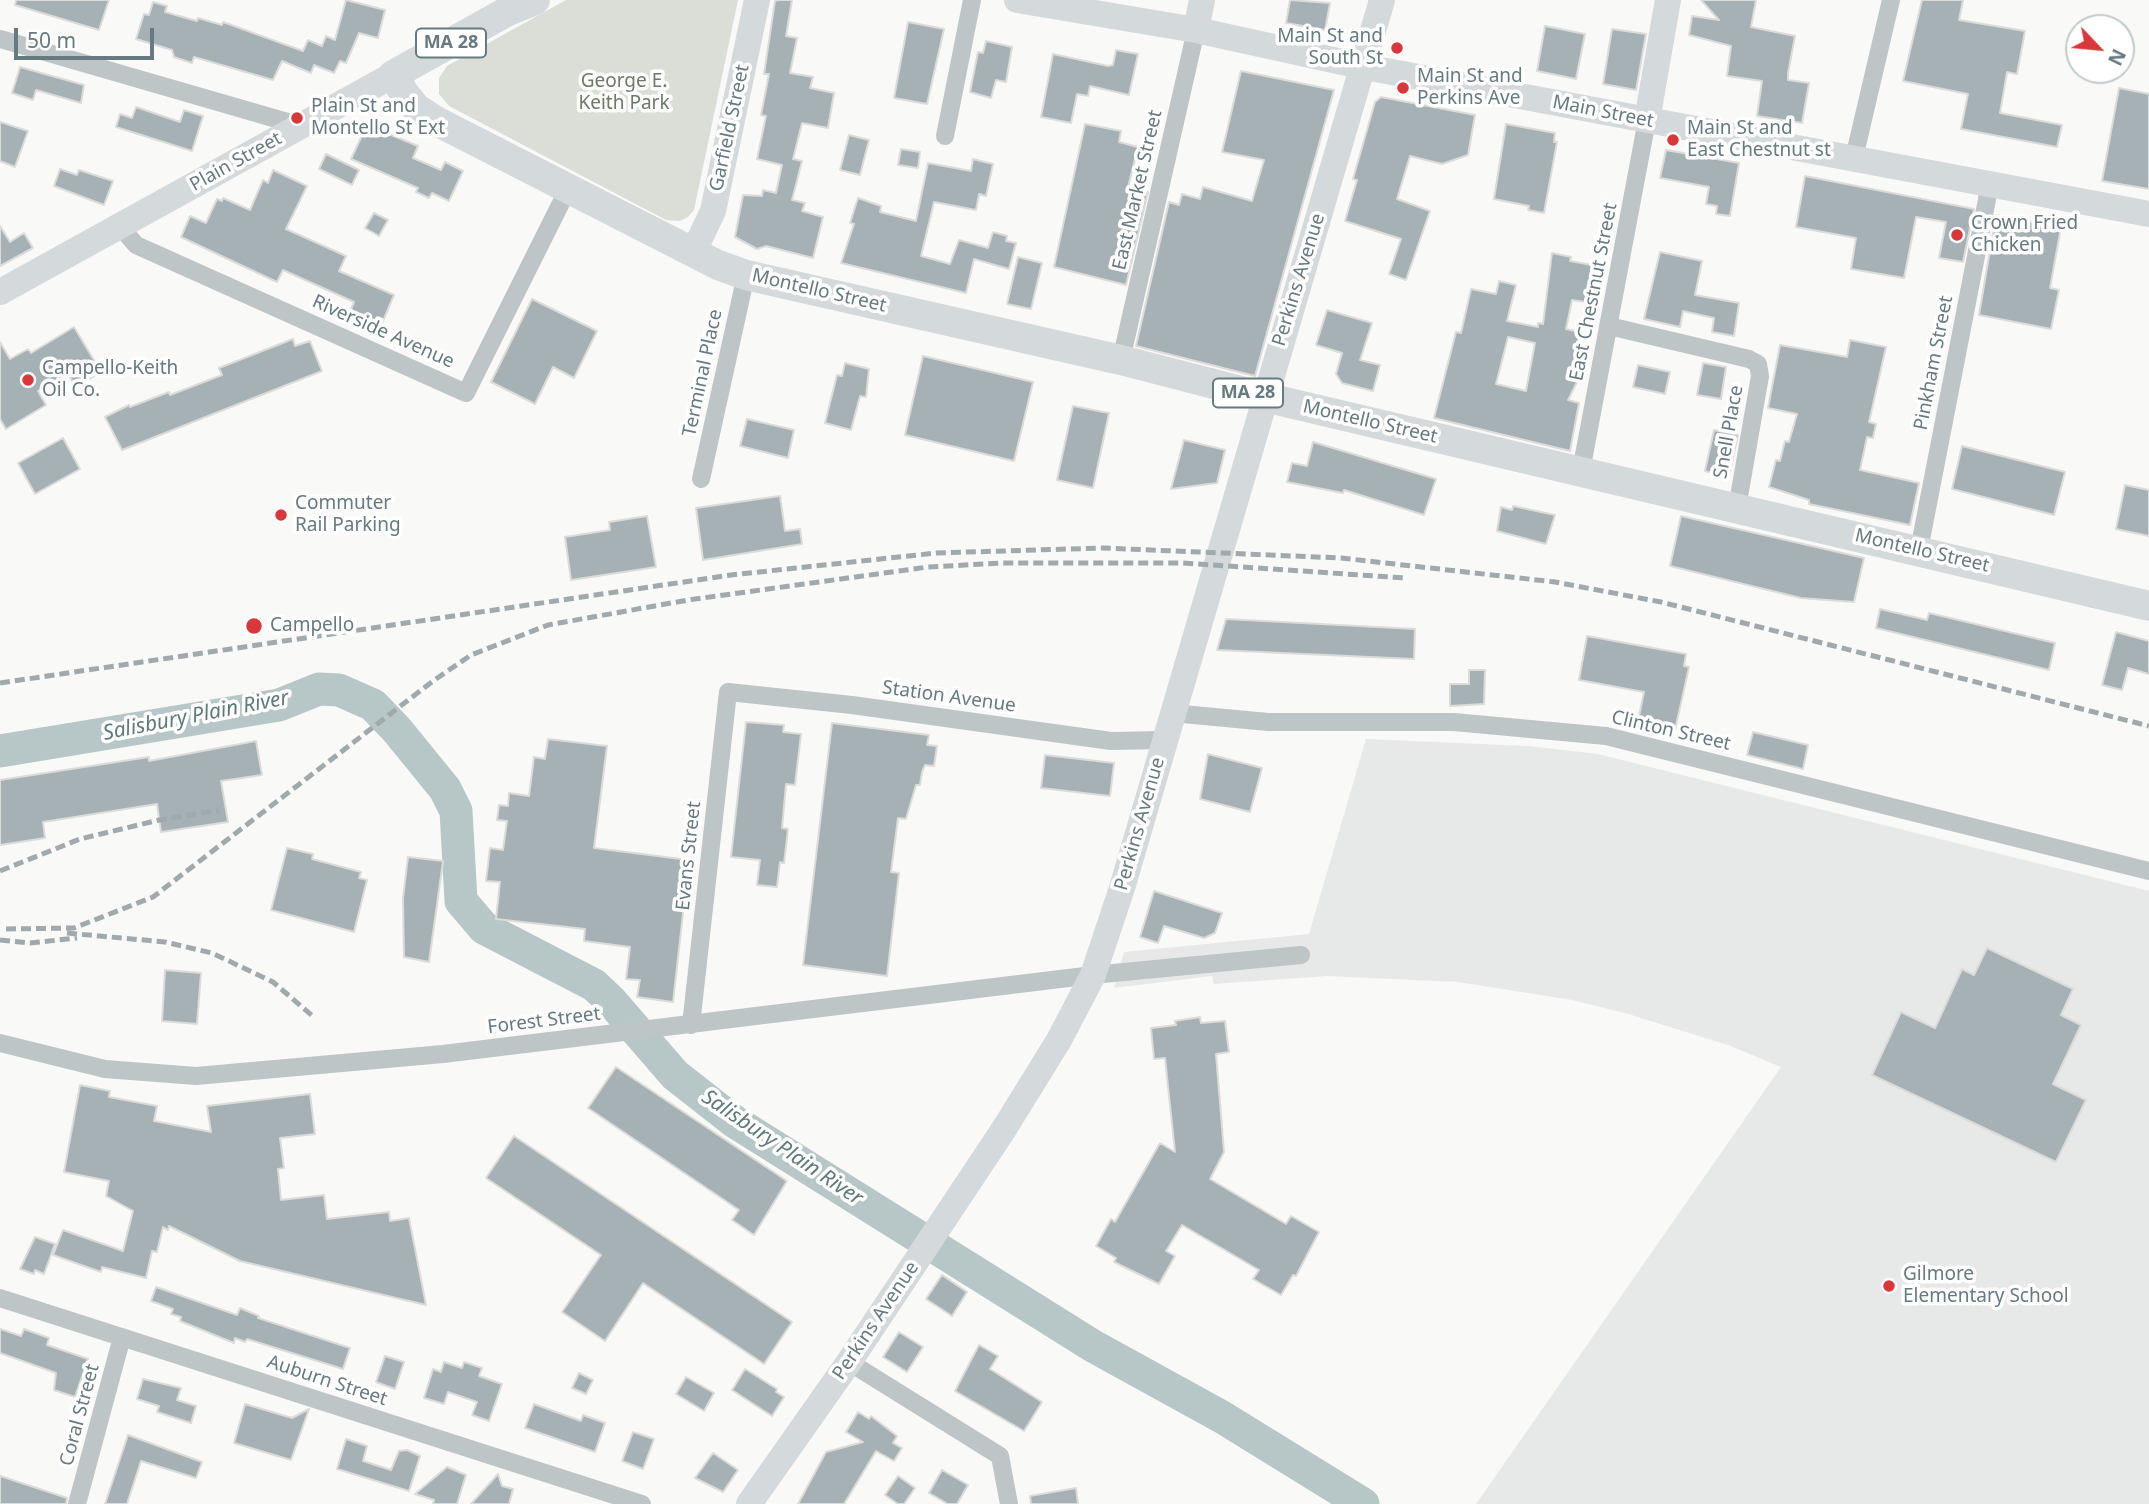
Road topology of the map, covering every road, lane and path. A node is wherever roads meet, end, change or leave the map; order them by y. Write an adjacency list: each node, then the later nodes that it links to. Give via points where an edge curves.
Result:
1 (535, 0): 9 (main road, Plain Street / MA 28)
2 (757, 0): 22 (main road, Garfield Street, via 713,211)
3 (972, 0): 16 (street)
4 (1017, 0): 10 (main road, Main Street)
5 (1202, 0): 10 (main road)
6 (1382, 0): 12 (main road, Perkins Avenue)
7 (1668, 0): 14 (main road)
8 (1891, 0): 17 (street)
9 (512, 5): 13 (main road, Plain Street / MA 28)
10 (1196, 30): 12 (main road, Main Street); 26 (street, East Market Street)
11 (0, 39): 15 (street)
12 (1364, 67): 14 (main road, Main Street); 27 (main road, Perkins Avenue)
13 (393, 75): 15 (main road, Plain Street); 19 (main road, Montello Street / MA 28, via 408,99 426,115)
14 (1647, 120): 17 (main road, Main Street); 25 (street, East Chestnut Street)
15 (301, 126): 21 (main road, Plain Street)
16 (945, 136)
17 (1854, 158): 18 (main road, Main Street)
18 (1990, 184): 20 (main road, Main Street); 31 (street, Pinkham Street)
19 (568, 189): 21 (street, Riverside Avenue, via 466,393 136,245); 22 (main road, Montello Street / MA 28)
20 (2149, 214)
21 (120, 225): 24 (main road, Plain Street)
22 (693, 253): 23 (main road, Montello Street / MA 28)
23 (746, 275): 26 (main road, Montello Street / MA 28); 29 (street, Terminal Place)
24 (0, 292)
25 (1609, 326): 28 (street, East Chestnut Street); 30 (street, Snell Place, via 1758,364 1760,376)
26 (1121, 359): 27 (main road, Montello Street / MA 28)
27 (1264, 397): 28 (main road, Montello Street / MA 28); 34 (main road, Perkins Avenue)
28 (1581, 471): 30 (main road, Montello Street / MA 28)
29 (701, 479)
30 (1737, 508): 31 (main road, Montello Street / MA 28)
31 (1919, 550): 32 (main road, Montello Street / MA 28)
32 (2149, 606)
33 (728, 692): 35 (street, Station Avenue, via 1111,741); 39 (street, Evans Street)
34 (1172, 713): 35 (main road, Perkins Avenue); 36 (street, Clinton Street, via 1268,722 1454,722 1606,736)
35 (1163, 740): 38 (main road, Perkins Avenue)
36 (2149, 871)
37 (1301, 955): 38 (street, Forest Street)
38 (1093, 975): 39 (street, Forest Street); 43 (main road, Perkins Avenue, via 1059,1040)
39 (691, 1025): 40 (street, Forest Street, via 196,1076 105,1069)
40 (0, 1043)
41 (0, 1298): 42 (street, Auburn Street)
42 (122, 1337): 44 (street, Coral Street); 45 (street, Auburn Street)
43 (849, 1362): 46 (main road, Perkins Avenue); 47 (street, via 1000,1456)
44 (77, 1504)
45 (642, 1504)
46 (749, 1504)
47 (1009, 1504)

